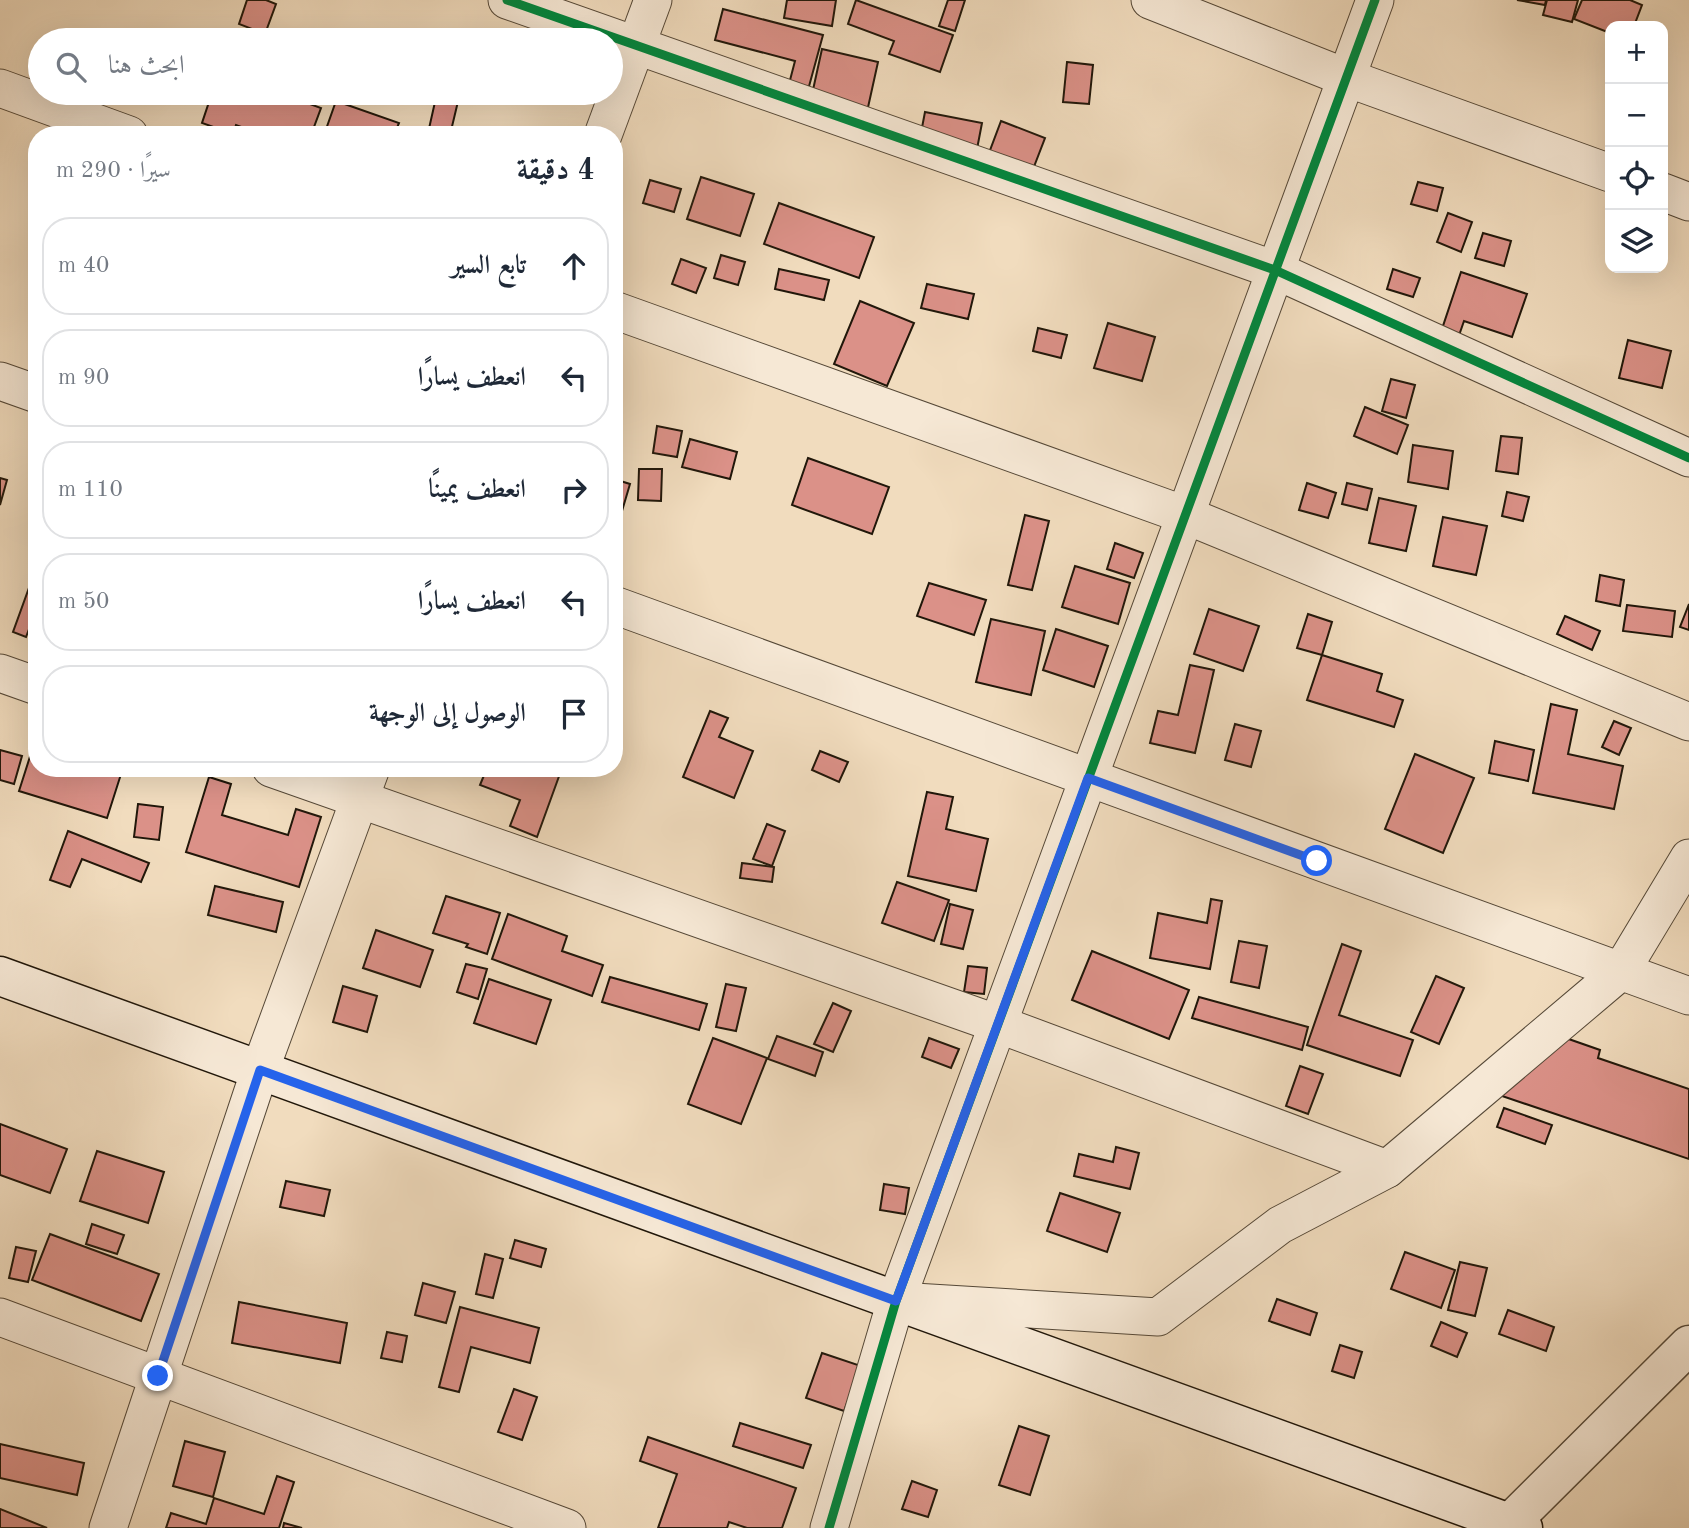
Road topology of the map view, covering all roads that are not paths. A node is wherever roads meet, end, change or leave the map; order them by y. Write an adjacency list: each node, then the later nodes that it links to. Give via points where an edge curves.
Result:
1 (507, 0): 5 (street)
2 (653, 0): 7 (street)
3 (1150, 0): 8 (street)
4 (1376, 0): 8 (street)
5 (586, 28)
6 (623, 41): 7 (street)
7 (636, 46): 9 (street); 19 (street)
8 (1347, 78): 16 (street); 19 (street)
9 (623, 81)
10 (0, 88): 11 (street)
11 (28, 98)
12 (47, 105): 14 (street)
13 (614, 105): 15 (street)
14 (104, 126)
15 (606, 126)
16 (1605, 171)
17 (1668, 194): 18 (street)
18 (1689, 202)
19 (1275, 271): 23 (street); 24 (street)
20 (623, 313): 24 (street)
21 (0, 381): 22 (street)
22 (28, 391)
23 (1689, 458)
24 (1185, 515): 28 (street); 30 (street)
25 (623, 608): 30 (street)
26 (0, 673): 27 (street)
27 (28, 683)
28 (1689, 722)
29 (324, 777): 31 (street)
30 (1088, 778): 33 (street); 36 (street)
31 (365, 784): 36 (street); 37 (street)
32 (1689, 858): 33 (street)
33 (1621, 971): 35 (street); 38 (street)
34 (0, 976): 37 (main road)
35 (1689, 996)
36 (998, 1024): 38 (street); 39 (street)
37 (260, 1070): 39 (main road); 42 (street)
38 (1387, 1169): 39 (street, via 1280,1226 1158,1317)
39 (896, 1301): 43 (main road); 46 (street)
40 (0, 1317): 42 (street)
41 (1689, 1345): 43 (main road)
42 (158, 1376): 44 (street); 45 (street)
43 (1513, 1526)
44 (108, 1528)
45 (567, 1528)
46 (829, 1528)

